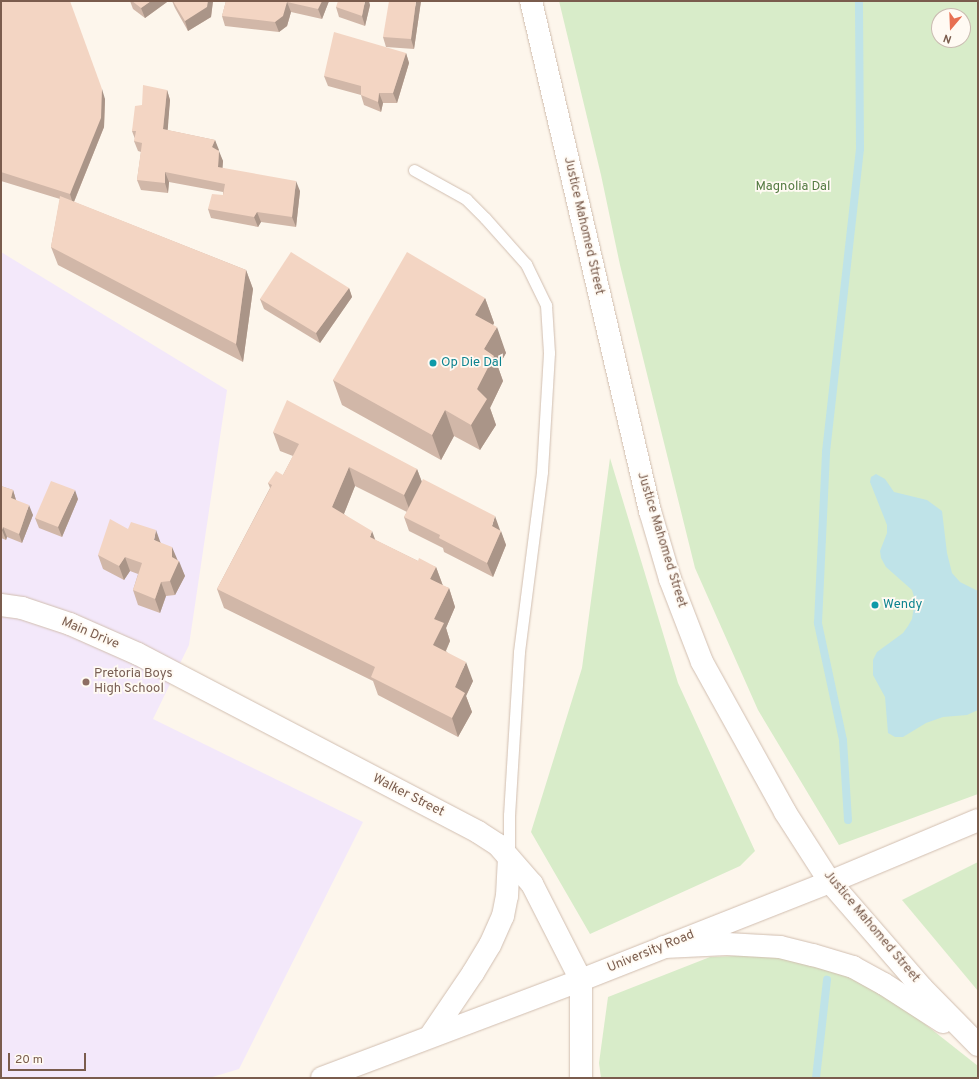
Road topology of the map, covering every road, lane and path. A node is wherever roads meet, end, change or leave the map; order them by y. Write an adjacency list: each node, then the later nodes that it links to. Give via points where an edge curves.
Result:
1 (531, 1): 7 (street, Justice Mahomed Street, via 650,511 670,579 702,662 785,812)
2 (414, 170): 6 (lane, via 466,199 485,218 526,264 546,306 549,353 542,472 519,652 509,816)
3 (1, 605): 4 (street, Main Drive, via 22,608 70,624)
4 (176, 674): 6 (street, Walker Street, via 478,832 498,845)
5 (978, 820): 7 (street, University Road)
6 (509, 858): 9 (street, Walker Street, via 532,884); 10 (street, via 503,916 490,945)
7 (830, 882): 8 (street, University Road); 11 (street, Justice Mahomed Street, via 922,988)
8 (664, 947): 9 (street, University Road); 11 (street, via 727,944 780,946 853,967)
9 (581, 980): 10 (street, University Road); 13 (street)
10 (431, 1035): 12 (street, University Road)
11 (977, 1044)
12 (322, 1078)
13 (581, 1078)

